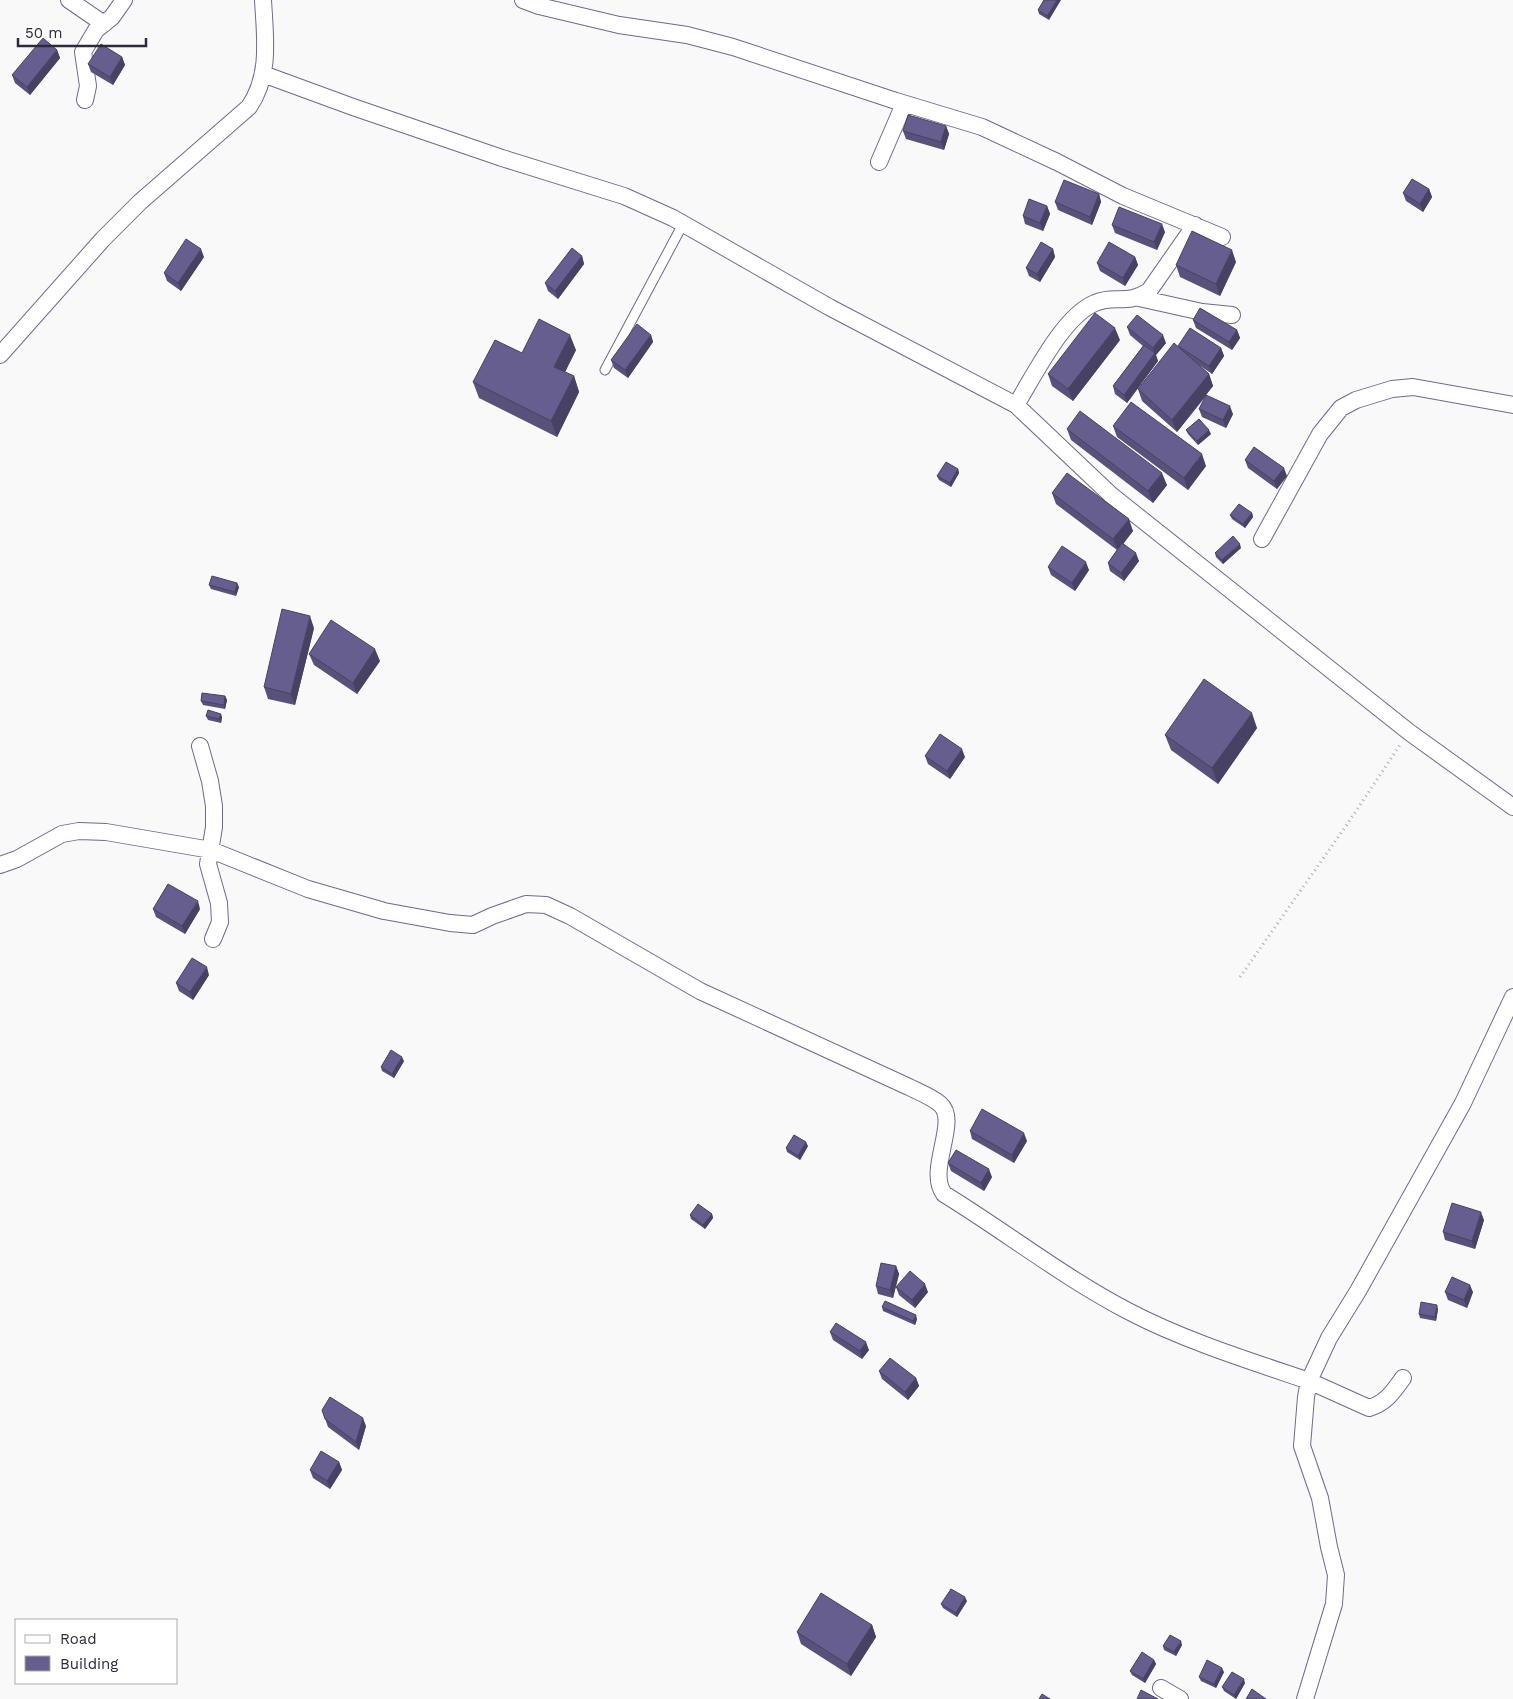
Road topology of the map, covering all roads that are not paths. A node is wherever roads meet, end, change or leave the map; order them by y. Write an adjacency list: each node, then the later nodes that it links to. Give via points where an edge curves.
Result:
1 (69, 0): 5 (street)
2 (124, 0): 5 (street)
3 (263, 0): 6 (street, via 266,43)
4 (522, 0): 8 (street, via 619,25 687,35 732,47)
5 (104, 24): 7 (street, via 96,30 83,52 88,86)
6 (263, 74): 10 (street, via 352,108 624,196); 15 (street, via 248,107 109,232)
7 (85, 100)
8 (904, 104): 9 (street); 11 (street, via 982,127 1123,196)
9 (879, 162)
10 (683, 224): 16 (lane); 17 (street, via 828,306)
11 (1195, 225): 12 (street); 13 (street, via 1150,290)
12 (1222, 237)
13 (1139, 298): 14 (street, via 1195,311); 17 (street, via 1095,303 1066,326)
14 (1232, 315)
15 (0, 355)
16 (604, 370)
17 (1016, 405): 21 (street, via 1111,495 1409,732)
18 (1513, 405): 19 (street, via 1413,387 1392,389 1340,408 1320,434)
19 (1262, 539)
20 (200, 746): 22 (street, via 214,806)
21 (1513, 807)
22 (211, 850): 23 (street, via 106,832 79,831 62,834); 24 (street, via 208,864 220,922); 27 (street, via 308,889 403,915 474,925 526,904 546,905 570,916 700,991 940,1103 946,1117 939,1164 939,1184 944,1194 1043,1260 1128,1311 1181,1335)
23 (0, 865)
24 (213, 939)
25 (1513, 997): 27 (street, via 1463,1103 1329,1338)
26 (1403, 1378): 27 (street, via 1387,1399 1369,1408)
27 (1309, 1381): 30 (street, via 1302,1446 1320,1498 1336,1575 1334,1604)
28 (1161, 1688): 29 (street)
29 (1180, 1699)
30 (1305, 1699)

